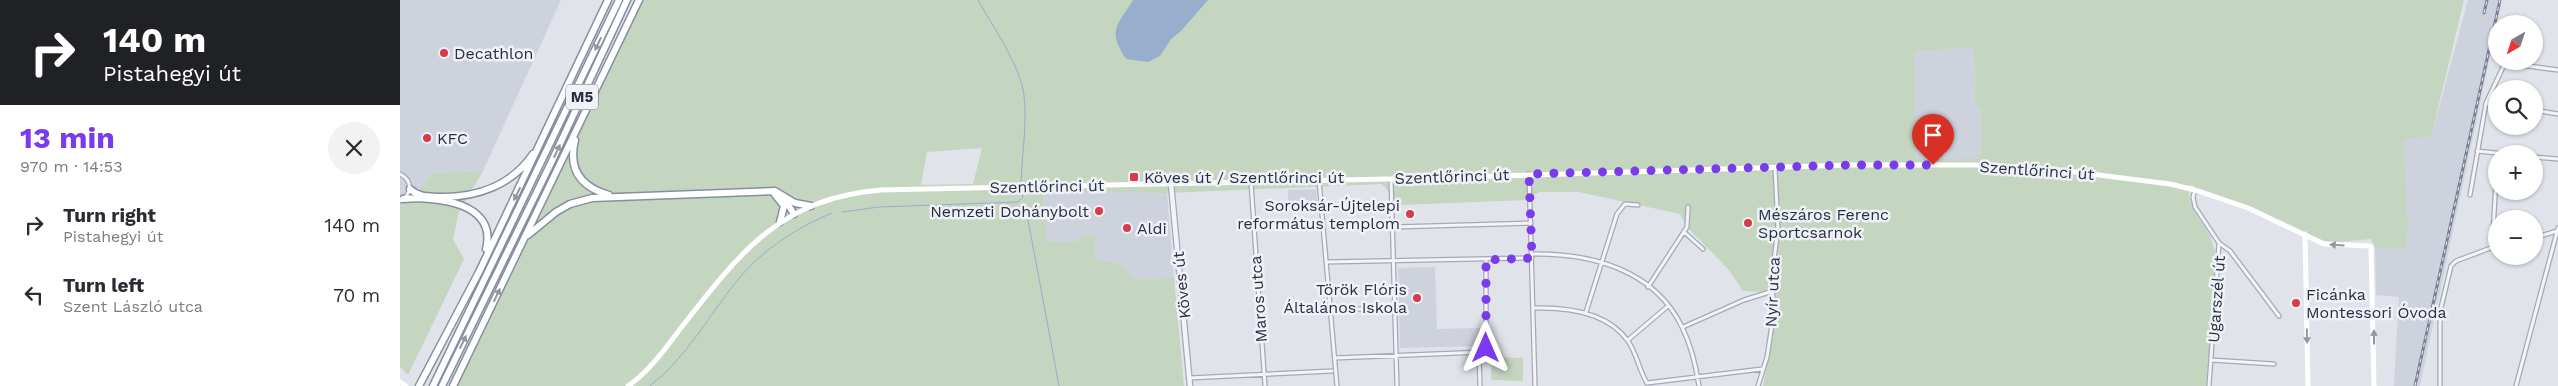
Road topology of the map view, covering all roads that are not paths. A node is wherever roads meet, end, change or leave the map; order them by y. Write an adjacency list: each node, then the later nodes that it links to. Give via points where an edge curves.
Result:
1 (608, 0): 10 (highway, M5)
2 (618, 0): 73 (highway, M5, one-way to 73)
3 (627, 0): 74 (highway, M5, one-way to 3)
4 (639, 0): 9 (highway, M5)
5 (2558, 70): 6 (street, via 2505,64)
6 (2486, 103): 11 (street)
7 (2543, 112): 8 (street)
8 (2558, 114)
9 (579, 126): 26 (highway, via 572,158 576,173 586,186); 40 (highway, M5)
10 (545, 134): 22 (highway, via 521,168 488,190 448,197 422,196); 49 (highway, M5, one-way to 49)
11 (2477, 151): 12 (street); 25 (street)
12 (2488, 152)
13 (2543, 158): 14 (street)
14 (2558, 159)
15 (1775, 168): 17 (main road, Szentlőrinci út); 23 (main road, Szentlőrinci út, via 1994,166 2130,178); 51 (street, Nyír utca, via 1778,229 1771,282)
16 (400, 174): 22 (street, via 408,180)
17 (1529, 174): 18 (main road, Szentlőrinci út); 34 (street)
18 (1391, 178): 19 (main road, Szentlőrinci út); 35 (street)
19 (1319, 180): 20 (main road, Szentlőrinci út); 48 (street)
20 (1250, 181): 21 (main road, Szentlőrinci út); 67 (street, Maros utca)
21 (1172, 184): 30 (main road, Szentlőrinci út, via 881,190 850,194); 69 (street, Köves út)
22 (410, 189): 27 (street)
23 (2195, 190): 38 (main road, Szentlőrinci út, via 2248,208); 41 (street, Ugarszél út, via 2195,207)
24 (772, 191): 26 (highway); 28 (highway); 32 (highway, via 784,199); 33 (highway, via 784,206)
25 (2470, 195)
26 (612, 196): 40 (highway, via 592,198 565,207 547,218)
27 (401, 200): 49 (highway, via 454,202 474,212 484,224 488,238)
28 (791, 201): 30 (highway); 32 (highway)
29 (1638, 204): 47 (street, via 1625,204 1617,214)
30 (811, 206): 32 (main road, Szentlőrinci út)
31 (1688, 207): 37 (street)
32 (794, 214): 33 (main road, Szentlőrinci út)
33 (780, 222): 76 (main road, Szentlőrinci út, via 736,261 656,360)
34 (1531, 223): 35 (street); 44 (street)
35 (1393, 227): 46 (street)
36 (2557, 229): 39 (street); 89 (street)
37 (1684, 232): 42 (street); 50 (street)
38 (2305, 234): 86 (main road, one-way to 86); 87 (main road, Szentlőrinci út, one-way to 38, via 2373,249 2371,246 2332,246)
39 (2543, 234)
40 (524, 240): 75 (highway, M5, one-way to 40)
41 (2220, 243): 57 (street, via 2230,251); 63 (street, Ugarszél út)
42 (1703, 249)
43 (2488, 249): 88 (street, via 2451,266 2440,308)
44 (1532, 256): 45 (street); 47 (street, via 1563,254); 54 (street)
45 (1486, 260): 46 (street); 60 (street, via 1486,347)
46 (1394, 261): 48 (street); 53 (street)
47 (1602, 261): 50 (street); 56 (street)
48 (1326, 262): 55 (street)
49 (479, 272): 72 (highway, M5)
50 (1648, 287): 52 (street)
51 (1773, 291): 58 (street); 65 (street, Nyír utca, via 1772,325)
52 (1668, 306): 58 (street); 59 (street)
53 (1394, 308): 55 (street); 61 (street)
54 (1533, 308): 56 (street); 82 (street)
55 (1330, 310): 62 (street)
56 (1586, 312): 59 (street)
57 (2279, 316)
58 (1682, 327): 68 (street)
59 (1628, 340): 68 (street, via 1647,383)
60 (1479, 354): 61 (street); 81 (street)
61 (1396, 356): 62 (street); 80 (street)
62 (1334, 358): 79 (street)
63 (2211, 360): 64 (street); 85 (street, Ugarszél út)
64 (2274, 364)
65 (1762, 369): 68 (street); 84 (street, Nyír utca)
66 (1332, 371): 67 (street)
67 (1264, 374): 69 (street); 78 (street, Maros utca)
68 (1697, 376): 83 (street)
69 (1189, 378): 77 (street, Köves út)
70 (400, 382): 71 (main road)
71 (406, 386)
72 (419, 386)
73 (433, 386)
74 (442, 386)
75 (453, 386)
76 (628, 386)
77 (1190, 386)
78 (1265, 386)
79 (1337, 386)
80 (1397, 386)
81 (1480, 386)
82 (1535, 386)
83 (1699, 386)
84 (1758, 386)
85 (2209, 386)
86 (2308, 386)
87 (2374, 386)
88 (2440, 386)
89 (2516, 386)

